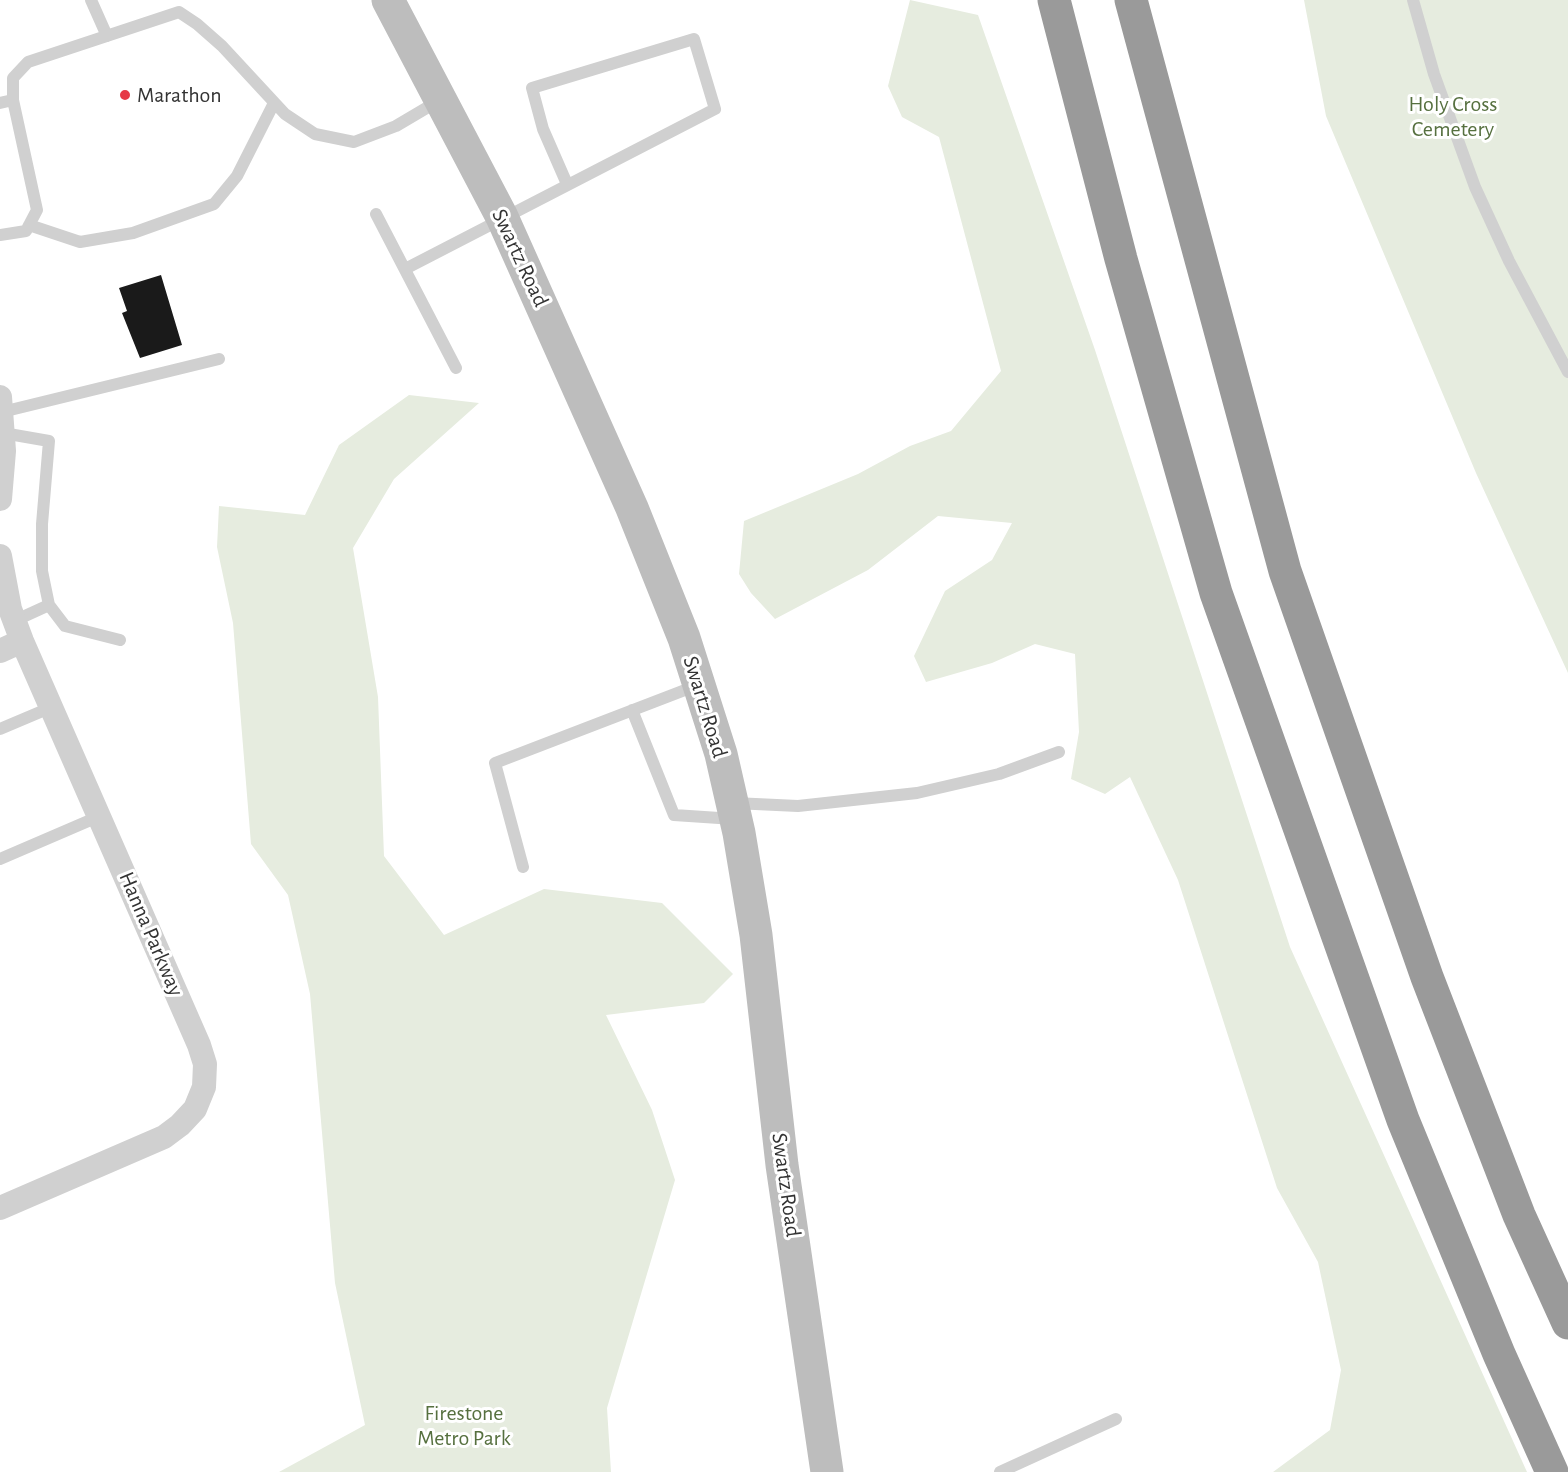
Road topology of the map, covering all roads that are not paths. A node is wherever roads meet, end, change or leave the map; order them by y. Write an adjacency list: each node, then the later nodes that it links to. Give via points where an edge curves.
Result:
1 (91, 0): 6 (lane)
2 (388, 0): 8 (street, Swartz Road)
3 (1053, 0): 41 (highway, via 1121,259 1216,593 1403,1120)
4 (1131, 0): 37 (highway, via 1285,571 1427,977 1519,1215)
5 (1413, 0): 19 (lane, via 1434,74 1475,188)
6 (107, 36): 7 (lane, via 28,62 13,78); 10 (lane, via 179,12 222,46)
7 (13, 100): 9 (lane); 14 (lane, via 37,210)
8 (441, 100): 10 (lane, via 396,126 354,142 315,134); 13 (street, Swartz Road)
9 (0, 103)
10 (273, 103): 14 (lane, via 237,176 214,204 133,233 80,242)
11 (567, 184): 11 (lane, via 715,109 693,39 532,88 543,129); 13 (lane)
12 (376, 214): 16 (lane)
13 (502, 217): 16 (lane); 27 (street, Swartz Road, via 632,508)
14 (29, 225): 15 (lane, via 26,231)
15 (0, 235)
16 (405, 269): 18 (lane)
17 (219, 359): 20 (lane)
18 (456, 368)
19 (1568, 372)
20 (2, 414): 21 (street); 23 (lane, via 49,441 42,524 42,571)
21 (1, 485)
22 (0, 556): 24 (street, Hanna Parkway)
23 (49, 605): 24 (lane); 25 (lane, via 65,626)
24 (18, 631): 26 (street); 28 (street, Hanna Parkway)
25 (120, 640)
26 (0, 651)
27 (699, 685): 29 (lane); 32 (street, Swartz Road)
28 (52, 707): 30 (lane); 33 (street, Hanna Parkway)
29 (632, 710): 32 (lane, via 674,815); 35 (lane, via 495,763)
30 (0, 729)
31 (1059, 752): 32 (lane, via 999,774 906,795)
32 (734, 812): 39 (street, Swartz Road, via 756,935 782,1165)
33 (100, 816): 34 (lane); 36 (street, Hanna Parkway, via 199,1045 205,1064 204,1087 195,1109 164,1137)
34 (0, 859)
35 (523, 867)
36 (0, 1208)
37 (1568, 1323)
38 (1116, 1419): 40 (lane)
39 (827, 1472)
40 (1000, 1472)
41 (1552, 1472)

